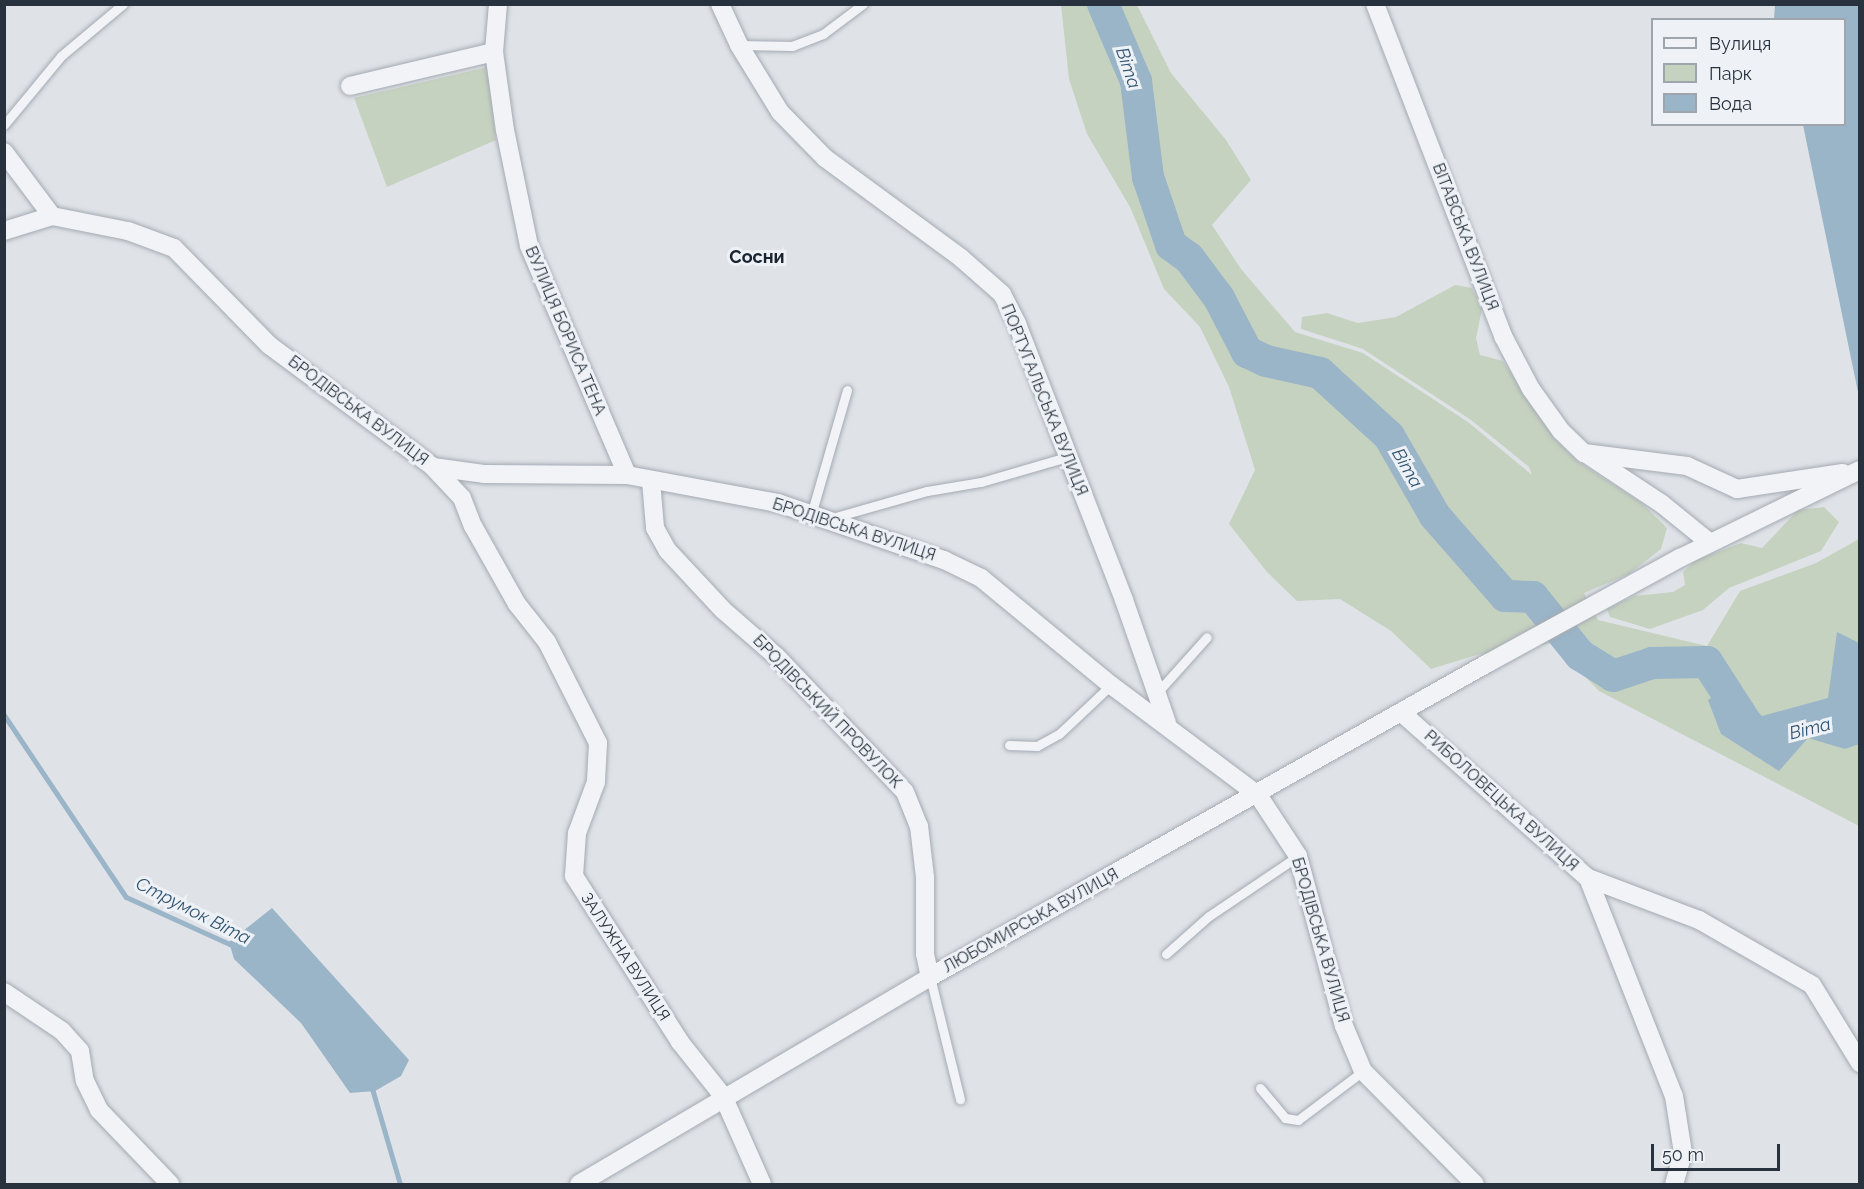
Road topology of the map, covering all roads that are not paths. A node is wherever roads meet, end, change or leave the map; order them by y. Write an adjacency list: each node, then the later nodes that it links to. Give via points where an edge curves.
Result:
1 (123, 4): 9 (lane, via 62,56)
2 (498, 4): 7 (street, ВУЛИЦЯ БОРИСА ТЕНА)
3 (720, 4): 6 (street, ПОРТУГАЛЬСЬКА ВУЛИЦЯ)
4 (863, 4): 6 (lane, via 823,34 792,46)
5 (1375, 4): 14 (street, ВІТАВСЬКА ВУЛИЦЯ, via 1503,336 1531,389 1561,431)
6 (739, 45): 15 (street, ПОРТУГАЛЬСЬКА ВУЛИЦЯ, via 780,112 825,158 961,258 1002,294)
7 (494, 52): 8 (street); 18 (street, ВУЛИЦЯ БОРИСА ТЕНА, via 505,130 529,246)
8 (350, 86)
9 (4, 125)
10 (4, 152): 11 (street)
11 (52, 216): 12 (street, БРОДІВСЬКА ВУЛИЦЯ); 16 (street, БРОДІВСЬКА ВУЛИЦЯ, via 128,231 174,248 269,345)
12 (4, 231)
13 (847, 390): 20 (lane)
14 (1584, 453): 17 (street, via 1687,466 1737,489); 22 (street, ВІТАВСЬКА ВУЛИЦЯ, via 1662,504)
15 (1067, 457): 21 (lane); 25 (street, ПОРТУГАЛЬСЬКА ВУЛИЦЯ)
16 (433, 467): 18 (street, БРОДІВСЬКА ВУЛИЦЯ, via 484,474); 38 (street, ЗАЛУЖНА ВУЛИЦЯ, via 462,498 473,526 517,604 547,642 598,743 596,782 577,833 574,876 680,1042)
17 (1860, 470): 22 (street)
18 (627, 475): 19 (street, БРОДІВСЬКА ВУЛИЦЯ)
19 (651, 481): 20 (street, БРОДІВСЬКА ВУЛИЦЯ, via 767,501); 33 (street, БРОДІВСЬКИЙ ПРОВУЛОК, via 655,528 668,551 723,610 777,656 905,792 920,826 925,877 925,954)
20 (811, 515): 21 (street, БРОДІВСЬКА ВУЛИЦЯ)
21 (830, 519): 24 (street, БРОДІВСЬКА ВУЛИЦЯ, via 944,560 981,578)
22 (1710, 543): 26 (street, ЛЮБОМИРСЬКА ВУЛИЦЯ, via 1488,663)
23 (1208, 637): 25 (lane)
24 (1111, 685): 27 (street, БРОДІВСЬКА ВУЛИЦЯ); 28 (lane, via 1059,734 1038,746)
25 (1156, 694): 27 (street, ПОРТУГАЛЬСЬКА ВУЛИЦЯ)
26 (1403, 714): 29 (street, ЛЮБОМИРСЬКА ВУЛИЦЯ); 31 (street, РИБОЛОВЕЦЬКА ВУЛИЦЯ)
27 (1167, 723): 29 (street, БРОДІВСЬКА ВУЛИЦЯ)
28 (1010, 745)
29 (1258, 795): 30 (street, БРОДІВСЬКА ВУЛИЦЯ); 33 (street, ЛЮБОМИРСЬКА ВУЛИЦЯ)
30 (1298, 856): 32 (lane, via 1209,916); 36 (street, БРОДІВСЬКА ВУЛИЦЯ, via 1344,1026)
31 (1588, 878): 35 (street, РИБОЛОВЕЦЬКА ВУЛИЦЯ, via 1700,920 1812,985); 44 (street, via 1674,1096 1683,1153)
32 (1166, 954)
33 (930, 977): 38 (street, ЛЮБОМИРСЬКА ВУЛИЦЯ); 39 (lane)
34 (4, 992): 40 (street, via 62,1031 80,1051 85,1081 99,1110)
35 (1860, 1063)
36 (1363, 1071): 37 (lane, via 1298,1120 1285,1118); 43 (street, БРОДІВСЬКА ВУЛИЦЯ)
37 (1260, 1088)
38 (723, 1096): 41 (street, ЛЮБОМИРСЬКА ВУЛИЦЯ); 42 (street, ЗАЛУЖНА ВУЛИЦЯ)
39 (960, 1099)
40 (170, 1185)
41 (579, 1185)
42 (762, 1185)
43 (1475, 1185)
44 (1674, 1185)

